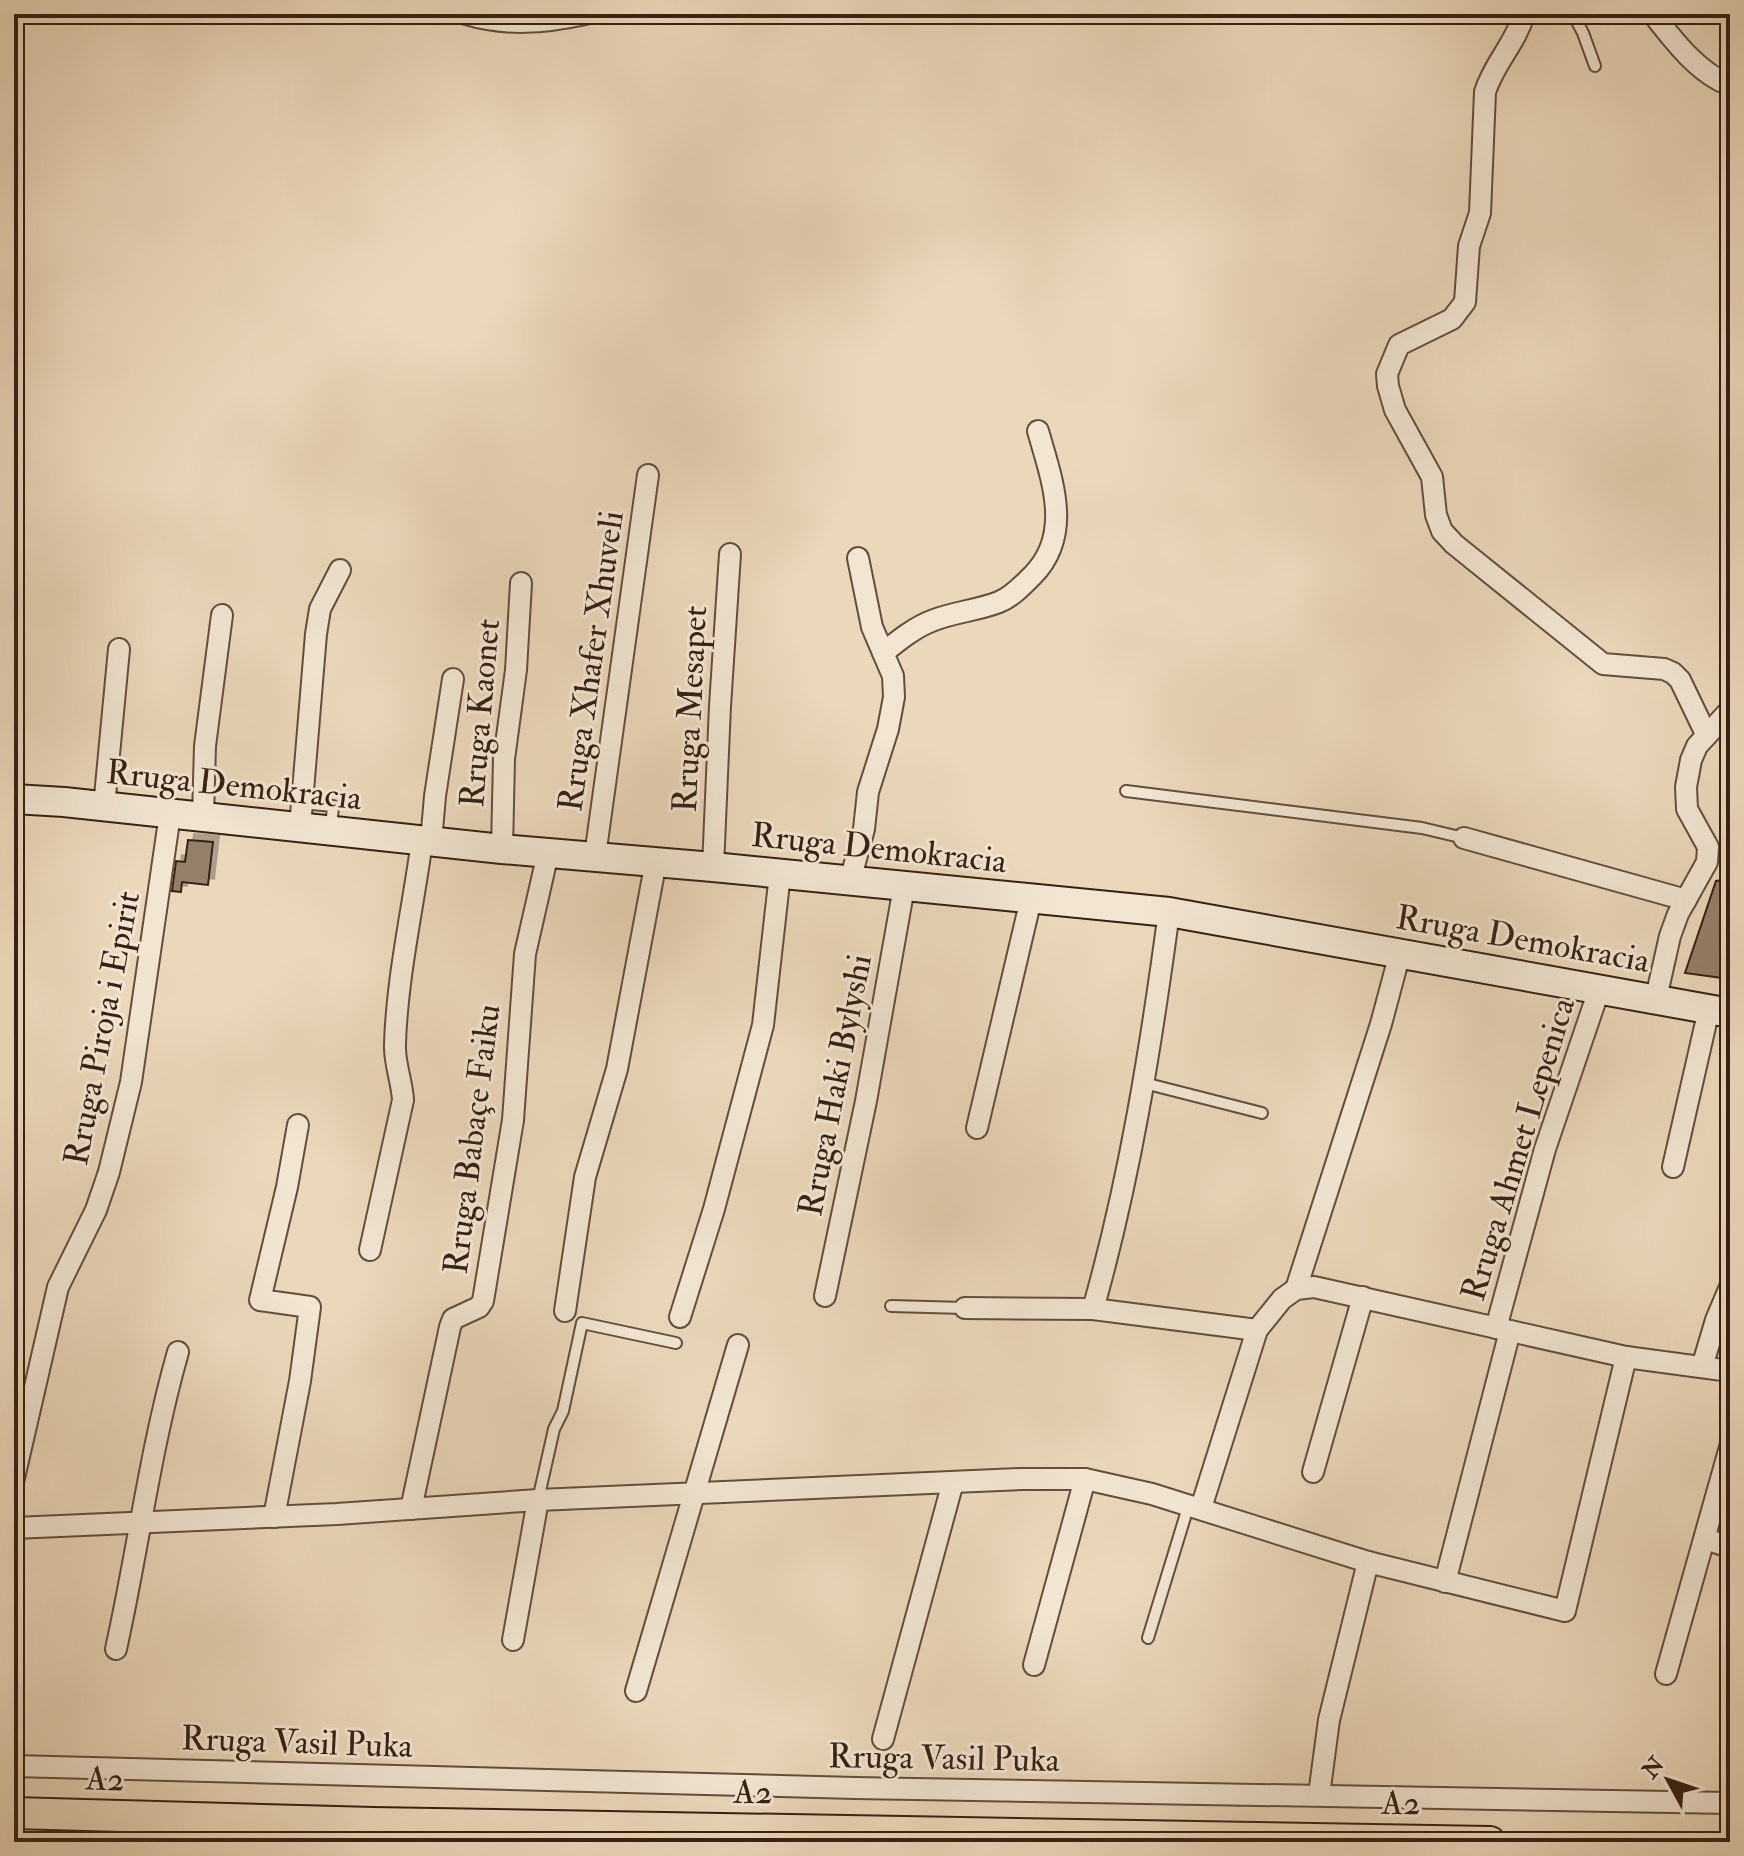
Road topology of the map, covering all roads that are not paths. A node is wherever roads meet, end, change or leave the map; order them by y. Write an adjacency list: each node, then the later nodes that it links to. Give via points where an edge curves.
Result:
1 (466, 14): 2 (street, via 509,23)
2 (585, 14)
3 (1524, 14): 19 (street, via 1485,92 1480,213 1469,246 1465,302 1452,319 1399,345 1387,374 1388,386 1395,410 1432,477 1442,531 1603,664 1673,673)
4 (1573, 14): 6 (lane)
5 (1653, 14): 7 (street, via 1690,56)
6 (1595, 66)
7 (1729, 85)
8 (1038, 431): 16 (street, via 1057,515 1043,564 1001,601 934,620)
9 (648, 475): 30 (street, Rruga Xhafer Xhuveli)
10 (730, 554): 32 (street, Rruga Mesapet)
11 (858, 558): 16 (street, via 872,627)
12 (340, 570): 24 (street, via 320,609)
13 (521, 583): 28 (street, Rruga Kaonet, via 504,759)
14 (222, 615): 25 (street, via 205,746)
15 (119, 649): 22 (street)
16 (883, 653): 34 (street, via 893,676 894,697)
17 (453, 679): 27 (street)
18 (1730, 710): 19 (street)
19 (1706, 734): 37 (street, via 1697,746 1686,787 1687,809 1708,847 1707,862)
20 (1126, 791): 26 (lane, via 1406,825)
21 (14, 799): 22 (main road, Rruga Demokracia)
22 (104, 807): 23 (main road, Rruga Demokracia)
23 (170, 814): 25 (main road, Rruga Demokracia); 68 (street, Rruga Piroja i Epirit, via 131,1082 96,1210 58,1287)
24 (300, 815): 25 (main road, Rruga Demokracia); 27 (main road, Rruga Demokracia, via 331,830)
25 (203, 817)
26 (1464, 838): 37 (street)
27 (427, 842): 28 (main road, Rruga Demokracia); 48 (street, via 398,1002 395,1049 403,1100)
28 (502, 849): 29 (main road, Rruga Demokracia)
29 (548, 853): 30 (main road, Rruga Demokracia); 74 (street, Rruga Babaçe Faiku, via 525,954 513,1120 483,1301 453,1319 450,1327)
30 (595, 856): 31 (main road, Rruga Demokracia)
31 (656, 861): 32 (main road, Rruga Demokracia); 56 (street, via 617,1069 585,1177)
32 (713, 867): 33 (main road, Rruga Demokracia)
33 (780, 874): 34 (main road, Rruga Demokracia); 57 (street, via 763,1025)
34 (850, 881): 35 (main road, Rruga Demokracia)
35 (904, 887): 36 (main road, Rruga Demokracia); 51 (street, Rruga Haki Bylyshi)
36 (1031, 899): 38 (main road, Rruga Demokracia); 46 (street)
37 (1686, 900): 41 (street, via 1670,936)
38 (1169, 912): 39 (main road, Rruga Demokracia); 43 (street)
39 (1400, 953): 40 (main road, Rruga Demokracia); 50 (street)
40 (1599, 990): 41 (main road, Rruga Demokracia); 58 (street, Rruga Ahmet Lepenica, via 1545,1149)
41 (1656, 998): 42 (main road, Rruga Demokracia)
42 (1720, 1011): 47 (street)
43 (1144, 1083): 44 (lane); 55 (street, via 1124,1192)
44 (1262, 1113)
45 (298, 1125): 75 (street, via 260,1300 310,1307)
46 (977, 1128)
47 (1673, 1167)
48 (370, 1250)
49 (1730, 1287): 64 (street)
50 (1296, 1289): 52 (street, via 1314,1287); 59 (street)
51 (825, 1296)
52 (1363, 1297): 58 (street); 67 (street)
53 (891, 1306): 54 (lane)
54 (965, 1308): 55 (street)
55 (1093, 1309): 59 (street)
56 (565, 1311)
57 (680, 1317)
58 (1503, 1329): 63 (street); 81 (street, Rruga Ahmet Lepenica)
59 (1257, 1330): 73 (street)
60 (676, 1343): 72 (lane, via 582,1323)
61 (738, 1345): 71 (street)
62 (178, 1352): 76 (street, via 161,1411)
63 (1626, 1357): 64 (street); 81 (street, via 1565,1611)
64 (1702, 1367): 65 (street)
65 (1730, 1371)
66 (1730, 1447): 78 (street)
67 (1313, 1472)
68 (14, 1478)
69 (1085, 1479): 70 (street); 73 (street); 85 (street)
70 (953, 1482): 71 (street); 88 (street)
71 (695, 1494): 72 (street); 87 (street)
72 (538, 1500): 74 (street); 83 (street)
73 (1195, 1506): 80 (street); 82 (lane)
74 (411, 1509): 75 (street)
75 (274, 1517): 76 (street)
76 (141, 1523): 77 (street); 84 (street)
77 (14, 1528)
78 (1705, 1539): 79 (street); 86 (street)
79 (1730, 1547)
80 (1368, 1562): 81 (street); 90 (street)
81 (1445, 1582)
82 (1148, 1638)
83 (513, 1640)
84 (116, 1649)
85 (1034, 1665)
86 (1666, 1674)
87 (636, 1691)
88 (883, 1739)
89 (14, 1766): 90 (street, Rruga Vasil Puka, via 855,1788)
90 (1320, 1785): 91 (street, Rruga Vasil Puka)
91 (1730, 1803)
92 (14, 1813): 93 (main road, A2)
93 (1490, 1842)

